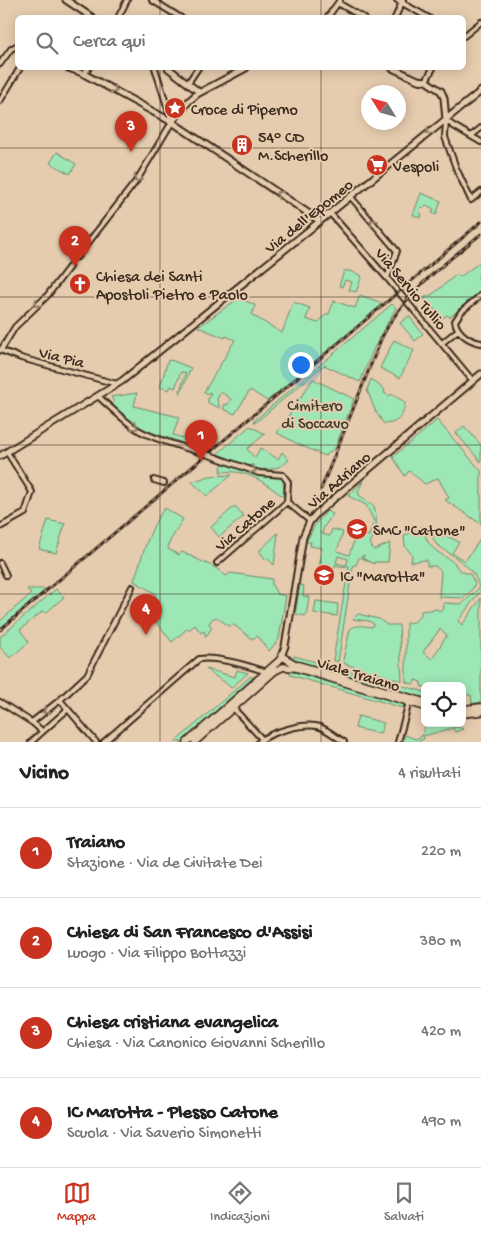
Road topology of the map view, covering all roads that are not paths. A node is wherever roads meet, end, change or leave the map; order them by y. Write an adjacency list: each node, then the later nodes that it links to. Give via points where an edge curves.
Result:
1 (66, 0): 7 (street)
2 (127, 0): 8 (street)
3 (152, 0): 9 (street)
4 (396, 0): 6 (street)
5 (339, 1): 10 (street); 11 (street)
6 (402, 1): 12 (street); 13 (street)
7 (88, 15)
8 (120, 15)
9 (176, 15)
10 (328, 15)
11 (360, 15)
12 (396, 15)
13 (424, 15)
14 (481, 22): 15 (street)
15 (466, 34)
16 (15, 47): 17 (street)
17 (0, 64)
18 (19, 70): 34 (street)
19 (73, 70): 29 (street)
20 (87, 70): 29 (street)
21 (156, 70): 36 (street)
22 (171, 70): 31 (street)
23 (197, 70): 31 (street)
24 (242, 70): 33 (street)
25 (396, 70): 28 (street)
26 (405, 70): 28 (street)
27 (432, 70): 30 (street)
28 (403, 73): 30 (street)
29 (84, 74): 36 (street, one-way to 36)
30 (426, 81): 35 (street, via 441,91)
31 (188, 83): 33 (street)
32 (481, 91): 35 (street, Via dell'Epomeo)
33 (199, 92): 36 (street)
34 (0, 101)
35 (446, 120): 38 (street); 40 (street, via 445,137 471,200); 41 (street, Via dell'Epomeo, one-way to 41)
36 (172, 122): 43 (street, one-way to 36); 44 (street, one-way to 44, via 137,180)
37 (481, 128): 38 (street)
38 (471, 136): 39 (street)
39 (481, 142)
40 (481, 192)
41 (350, 196): 42 (street, Via dell'Epomeo); 46 (street, one-way to 41, via 397,250)
42 (330, 213): 43 (street, Via dell'Epomeo); 46 (street, Via Servio Tullio)
43 (320, 221): 54 (street, Via dell'Epomeo)
44 (77, 257)
45 (69, 268): 51 (street, one-way to 51, via 15,327)
46 (388, 278): 49 (street, Via Servio Tullio)
47 (481, 295): 48 (street, via 456,318)
48 (458, 330): 49 (street); 50 (street)
49 (442, 343): 53 (street, Via Servio Tullio)
50 (481, 343)
51 (0, 350): 54 (street, Via Pia)
52 (481, 374): 53 (street, Via Adriano)
53 (473, 381): 61 (street, Via Adriano)
54 (117, 384): 55 (street, Via dell'Epomeo)
55 (98, 396): 56 (street, Via dell'Epomeo); 60 (street, one-way to 60, bridge, via 141,431 161,440 259,472 280,474 288,482)
56 (8, 452): 57 (street, Via dell'Epomeo); 62 (street, via 32,492 25,513)
57 (0, 456)
58 (154, 480): 59 (street)
59 (164, 483)
60 (287, 502): 61 (street); 64 (street, Via Catone)
61 (310, 521): 67 (street, Via Adriano, via 298,560)
62 (0, 527)
63 (0, 563): 65 (street)
64 (218, 563)
65 (6, 575)
66 (132, 587): 70 (street, via 86,675)
67 (283, 659): 68 (main road, via 280,665); 69 (main road); 71 (main road, Viale Traiano)
68 (284, 667): 71 (main road, Viale Traiano); 75 (main road)
69 (268, 672): 75 (main road); 86 (street, via 200,659)
70 (60, 700): 77 (street); 81 (street, one-way to 81)
71 (410, 700): 72 (main road, Viale Traiano); 74 (main road, Viale Traiano); 90 (street)
72 (421, 701)
73 (0, 702): 81 (street)
74 (421, 705)
75 (232, 707): 83 (street); 87 (main road); 88 (main road)
76 (481, 707): 78 (main road)
77 (68, 709): 82 (street); 85 (street)
78 (466, 709)
79 (481, 712): 80 (main road)
80 (466, 714)
81 (32, 722): 82 (street)
82 (42, 731): 84 (street)
83 (260, 741): 89 (street, via 276,733 311,726 320,727)
84 (31, 742)
85 (96, 742)
86 (104, 742)
87 (187, 742)
88 (194, 742)
89 (344, 742)
90 (398, 742)

